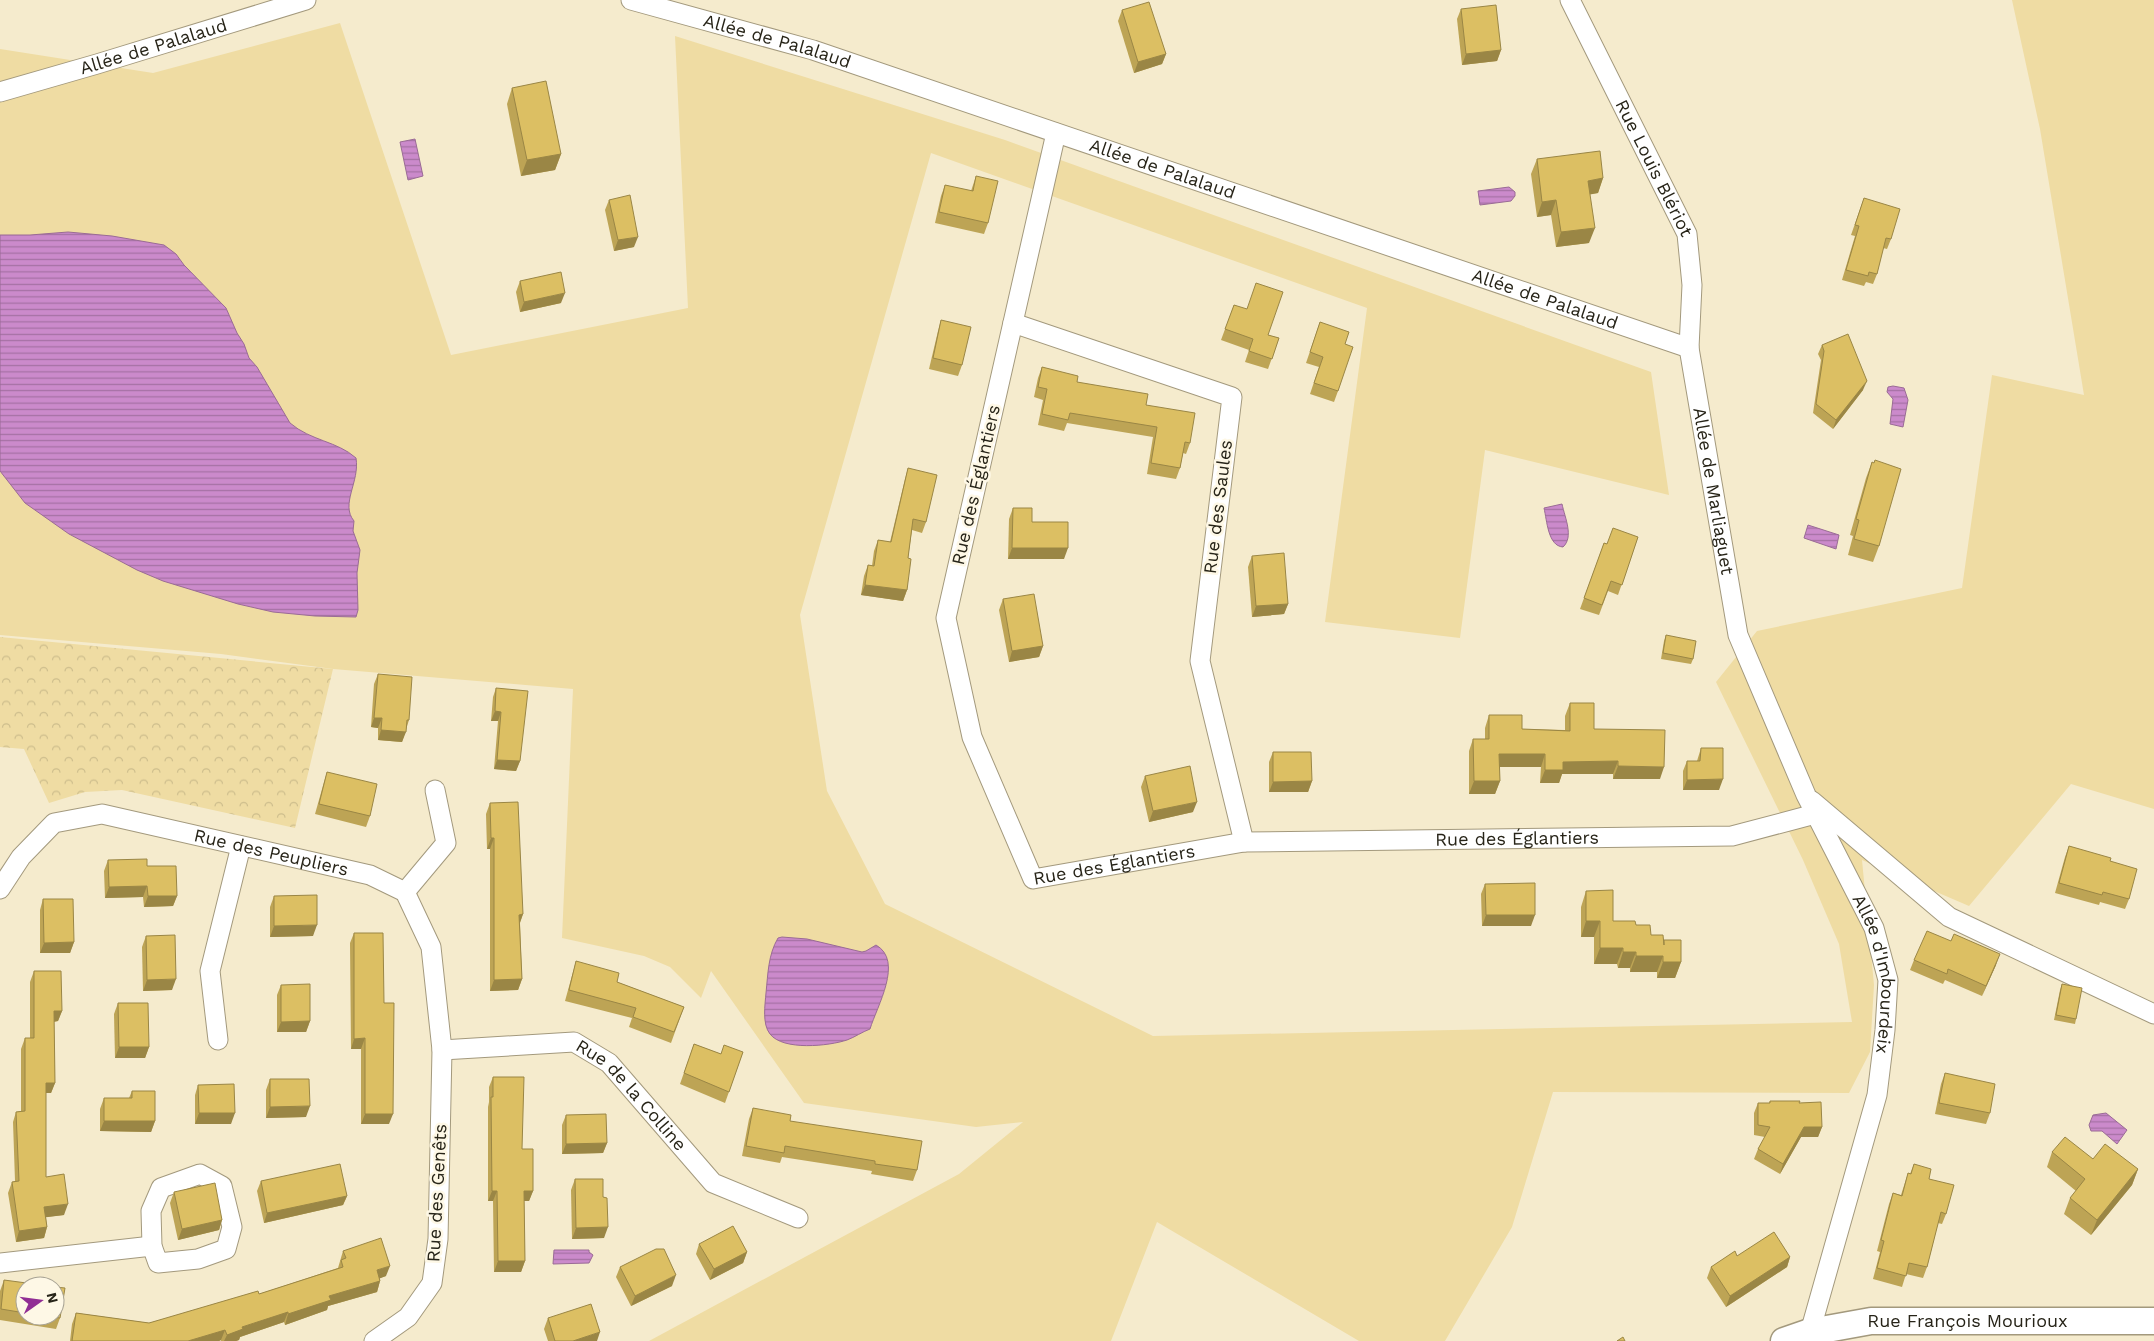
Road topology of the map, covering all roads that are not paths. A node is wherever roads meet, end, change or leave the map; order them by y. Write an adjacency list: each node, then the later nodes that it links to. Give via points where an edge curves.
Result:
1 (306, 0): 4 (street, Allée de Palalaud)
2 (630, 0): 5 (street, Allée de Palalaud, via 812,50)
3 (1570, 0): 7 (street, Rue Louis Blériot, via 1687,234 1692,284)
4 (0, 92)
5 (1056, 133): 6 (street, Rue des Églantiers); 7 (street, Allée de Palalaud)
6 (1013, 322): 12 (street, Rue des Saules, via 1232,397 1200,661); 12 (street, Rue des Églantiers, via 946,618 972,737 1033,879)
7 (1689, 348): 8 (street, Allée de Marliaguet)
8 (1738, 635): 10 (street, Allée d'Imbourdeix)
9 (435, 790): 15 (street, via 446,842)
10 (1806, 795): 11 (street, Allée d'Imbourdeix); 16 (street, via 1949,918)
11 (1815, 814): 12 (street, Rue des Églantiers, via 1732,836); 23 (street, Allée d'Imbourdeix, via 1874,928 1888,980 1886,1030 1877,1095)
12 (1244, 842)
13 (241, 846): 14 (street, Rue des Peupliers, via 102,814 54,823 21,858); 15 (street, Rue des Peupliers, via 370,875); 17 (street, via 210,971)
14 (0, 889)
15 (405, 892): 18 (street, via 431,946)
16 (2154, 1014)
17 (218, 1040)
18 (442, 1050): 19 (street, Rue de la Colline, via 574,1042 609,1064 712,1182); 24 (street, Rue des Genêts, via 438,1239 432,1283 408,1317)
19 (798, 1218)
20 (152, 1246): 20 (street, via 158,1263 198,1259 226,1249 232,1227 222,1186 200,1174 161,1188 151,1211); 21 (street)
21 (0, 1263)
22 (2154, 1321): 23 (street, Rue François Mourioux, via 1871,1321)
23 (1810, 1332): 25 (street, Rue François Mourioux)
24 (374, 1341)
25 (1784, 1341)

